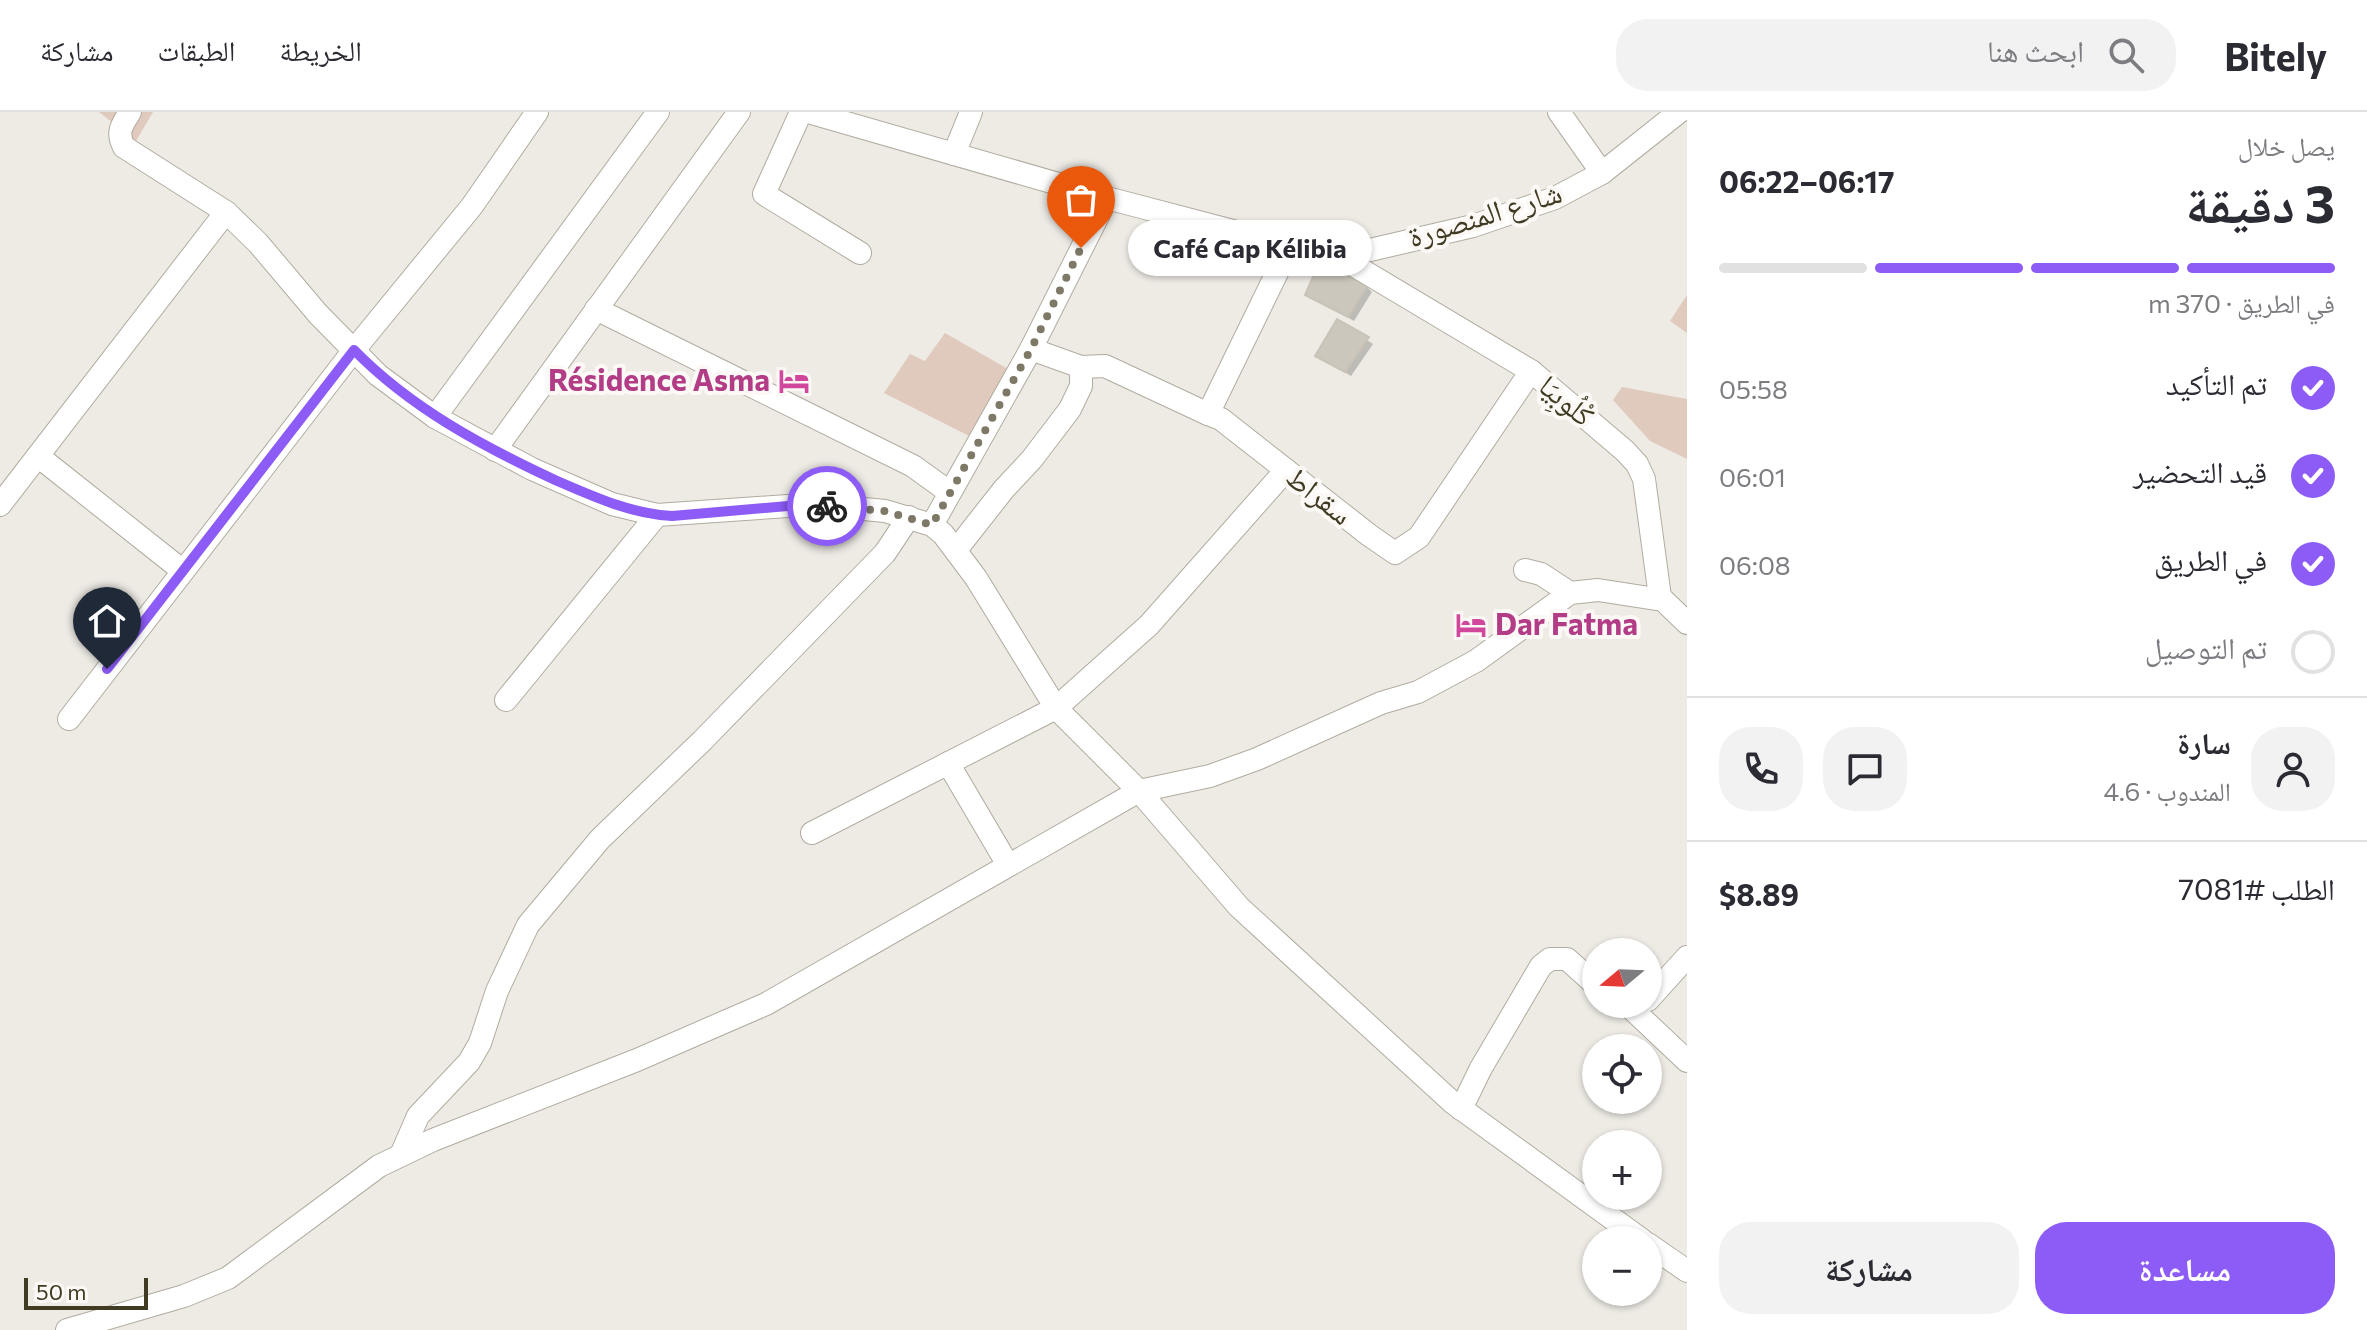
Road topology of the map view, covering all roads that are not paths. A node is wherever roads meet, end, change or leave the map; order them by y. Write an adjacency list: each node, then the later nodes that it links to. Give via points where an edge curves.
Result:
1 (130, 112): 13 (street, via 119,130 124,147)
2 (537, 112): 19 (street, via 472,206)
3 (658, 112): 23 (street)
4 (739, 112): 17 (street)
5 (801, 112): 15 (street, via 764,194)
6 (808, 112): 10 (street, شارع المنصورة)
7 (971, 112): 10 (street)
8 (1559, 112): 11 (street)
9 (1679, 112): 11 (street, شارع المنصورة)
10 (954, 154): 12 (street, شارع المنصورة)
11 (1602, 173): 16 (street, شارع المنصورة, via 1555,198 1473,226)
12 (1107, 198): 14 (street, شارع المنصورة); 18 (street)
13 (226, 212): 19 (street); 25 (street)
14 (1290, 246): 16 (street, شارع المنصورة); 22 (street)
15 (860, 253)
16 (1340, 257): 21 (street, كْلُوبِيَا)
17 (596, 309): 24 (street); 27 (street, via 913,466)
18 (1031, 349): 20 (street, سقراط); 27 (street)
19 (354, 350): 23 (street); 34 (street)
20 (1081, 367): 22 (street, سقراط, via 1105,366); 32 (street, via 1081,386 1070,409)
21 (1531, 371): 26 (street, سقراط, via 1419,537 1395,553); 36 (street, كْلُوبِيَا, via 1637,464 1646,489)
22 (1208, 414): 26 (street, سقراط)
23 (435, 417): 24 (street)
24 (495, 450): 29 (street, via 612,504)
25 (38, 456): 28 (street); 34 (street)
26 (1286, 470): 39 (street, via 1149,625)
27 (949, 492): 31 (street)
28 (0, 505)
29 (657, 515): 30 (street, via 833,506); 38 (street)
30 (909, 517): 31 (street); 51 (street, via 885,553 600,839 528,925 480,1043 418,1116)
31 (932, 525): 32 (street)
32 (956, 550): 39 (street)
33 (1525, 570): 35 (street)
34 (183, 571): 40 (street)
35 (1570, 593): 36 (street, via 1598,590); 42 (street, via 1476,661 1418,692 1210,776)
36 (1660, 597): 37 (street)
37 (1687, 623)
38 (506, 700)
39 (1056, 708): 41 (street); 42 (street)
40 (69, 719)
41 (948, 763): 43 (street); 44 (street)
42 (1139, 791): 44 (street); 50 (street, via 1239,907)
43 (812, 833)
44 (1008, 865): 51 (street, via 766,1004)
45 (1687, 957): 47 (street)
46 (1582, 972): 50 (street, via 1567,959 1550,959 1541,966)
47 (1662, 980)
48 (1649, 1018): 49 (street)
49 (1687, 1061)
50 (1461, 1109): 52 (street)
51 (401, 1155): 55 (street, via 228,1278)
52 (1623, 1226)
53 (1662, 1254): 54 (street)
54 (1687, 1271)
55 (67, 1330)

